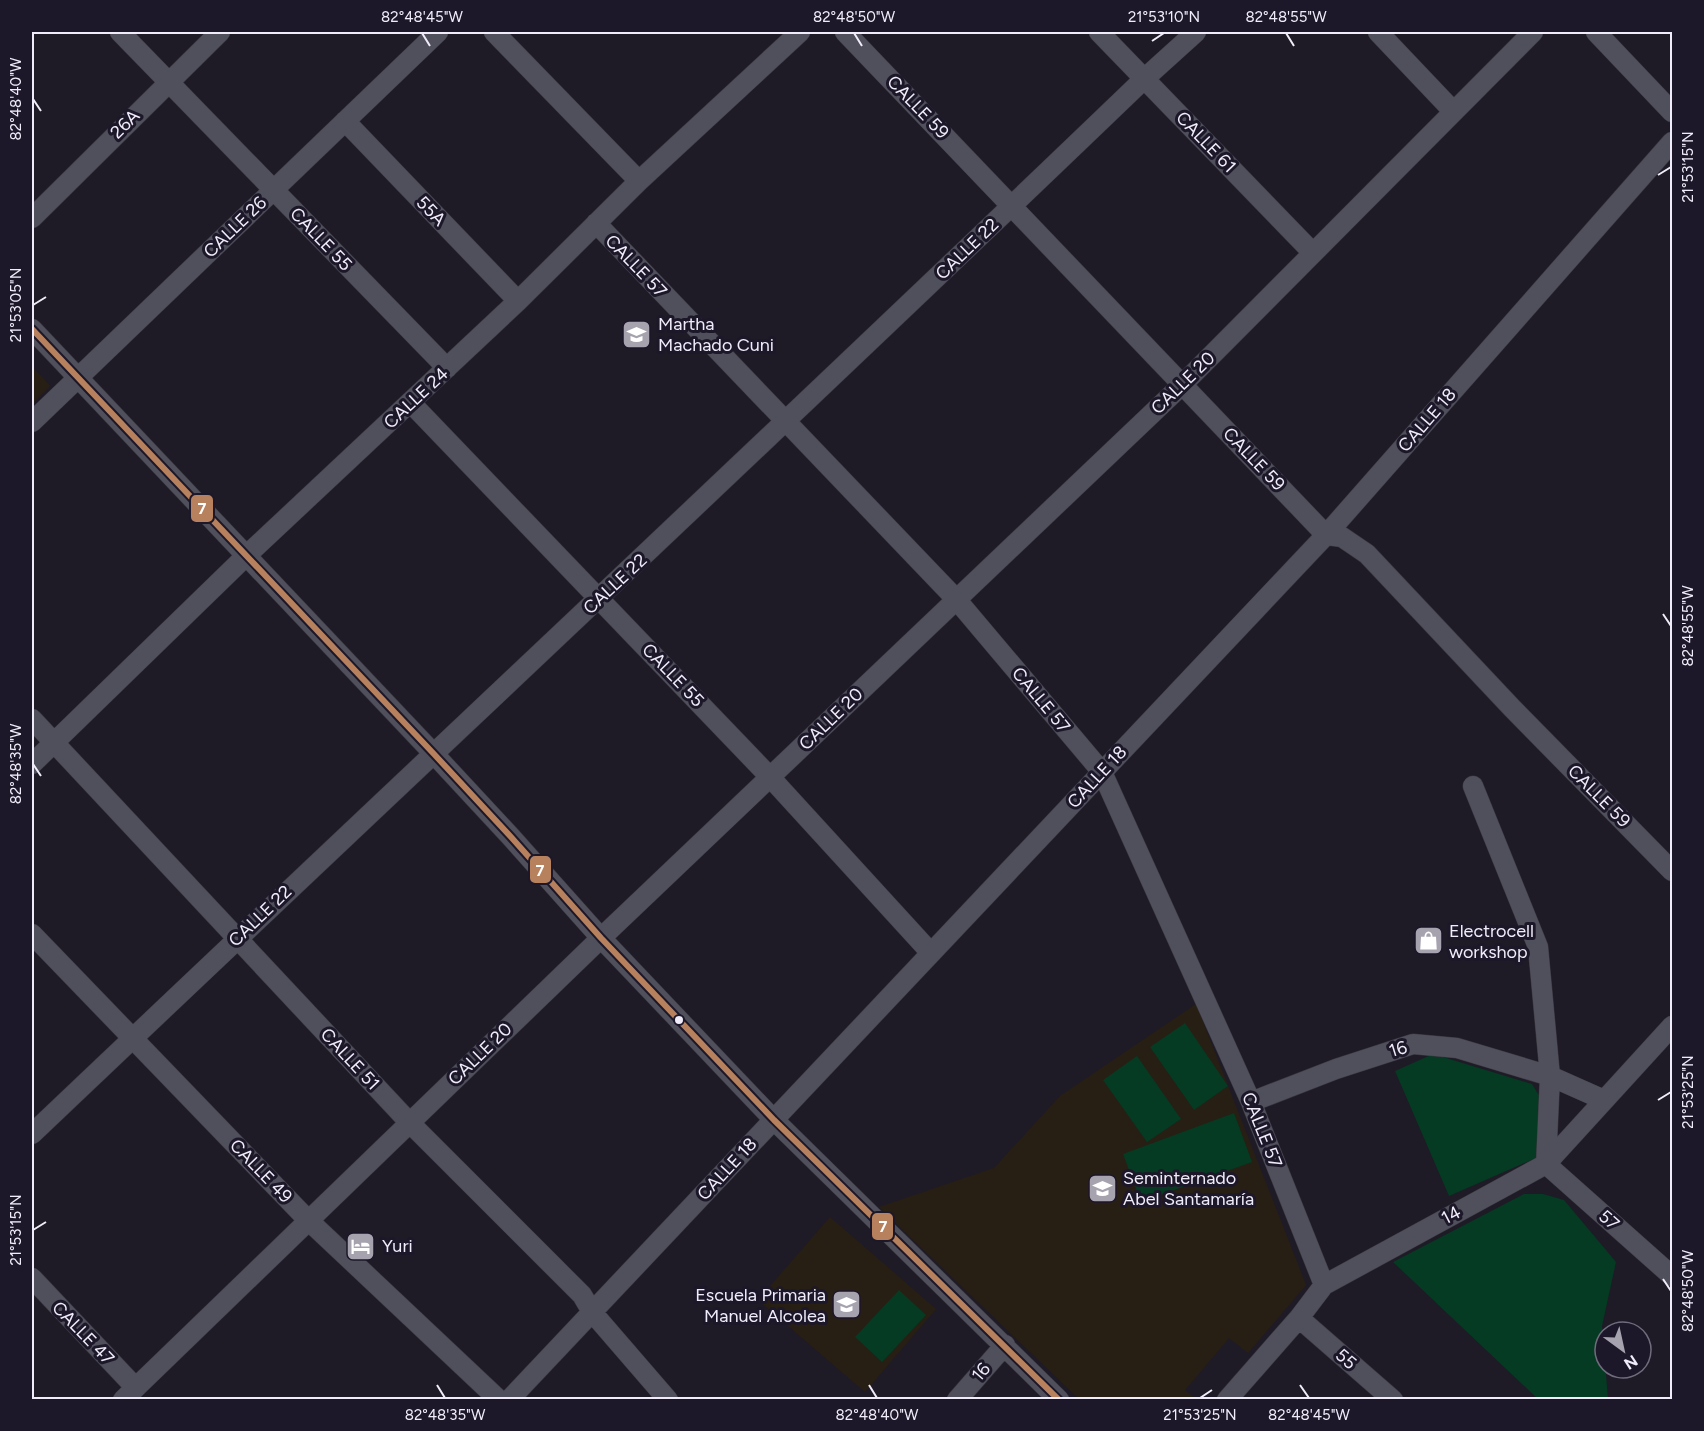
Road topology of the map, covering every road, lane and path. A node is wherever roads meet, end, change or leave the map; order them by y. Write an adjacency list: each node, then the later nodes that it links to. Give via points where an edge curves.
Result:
1 (120, 32): 13 (street, CALLE 55)
2 (220, 32): 13 (street, 26A)
3 (438, 32): 16 (street, CALLE 26)
4 (494, 32): 18 (street)
5 (800, 32): 18 (street, CALLE 24)
6 (846, 32): 20 (street, CALLE 59)
7 (1099, 32): 12 (street, CALLE 61)
8 (1196, 32): 12 (street, CALLE 22)
9 (1378, 32): 14 (street)
10 (1533, 32): 14 (street, CALLE 20)
11 (1596, 32): 15 (street)
12 (1144, 79): 20 (street, CALLE 22); 23 (street, CALLE 61)
13 (168, 81): 19 (street, CALLE 55); 21 (street, 26A)
14 (1454, 111): 23 (street, CALLE 20)
15 (1672, 112)
16 (345, 121): 19 (street, CALLE 26); 24 (street, 55A)
17 (1672, 142): 32 (street, CALLE 18)
18 (639, 181): 22 (street, CALLE 24)
19 (274, 189): 26 (street, CALLE 55); 27 (street, CALLE 26)
20 (1012, 206): 28 (street, CALLE 59); 31 (street, CALLE 22)
21 (32, 218)
22 (596, 223): 24 (street, CALLE 24); 31 (street, CALLE 57)
23 (1313, 253): 28 (street, CALLE 20)
24 (518, 301): 26 (street, CALLE 24)
25 (32, 329): 27 (street)
26 (447, 368): 29 (street, CALLE 24)
27 (78, 377): 30 (street, CALLE 26); 33 (street)
28 (1183, 384): 32 (street, CALLE 59); 35 (street, CALLE 20)
29 (410, 402): 33 (street, CALLE 24); 34 (street, CALLE 55)
30 (32, 422)
31 (786, 422): 34 (street, CALLE 22); 35 (street, CALLE 57)
32 (1326, 534): 40 (street, CALLE 18); 43 (street, CALLE 59, via 1342,537 1366,554)
33 (247, 555): 37 (street, CALLE 24); 38 (street)
34 (599, 598): 38 (street, CALLE 22); 41 (street, CALLE 55)
35 (956, 599): 40 (street, CALLE 57); 41 (street, CALLE 20)
36 (32, 719): 37 (street, CALLE 51)
37 (53, 743): 39 (street, CALLE 24); 46 (street, CALLE 51)
38 (433, 753): 45 (street); 46 (street, CALLE 22)
39 (32, 764)
40 (1102, 772): 47 (street, CALLE 18); 52 (street, CALLE 57)
41 (770, 777): 45 (street, CALLE 20); 47 (street, CALLE 55)
42 (1473, 786): 50 (street, via 1538,947)
43 (1672, 871)
44 (32, 934): 49 (street, CALLE 49)
45 (601, 938): 53 (street); 54 (street, CALLE 20)
46 (237, 939): 49 (street, CALLE 22); 54 (street, CALLE 51)
47 (931, 953): 53 (street, CALLE 18)
48 (1672, 1026): 51 (street, 14)
49 (132, 1038): 55 (street, CALLE 22); 57 (street, CALLE 49)
50 (1550, 1076): 51 (street, 16); 52 (street, 16, via 1457,1048 1413,1044); 56 (street)
51 (1604, 1100): 56 (street, 14)
52 (1251, 1102): 60 (street, CALLE 57)
53 (774, 1120): 61 (street, CALLE 18); 63 (street)
54 (409, 1122): 57 (street, CALLE 20); 61 (street, CALLE 51, via 582,1295)
55 (32, 1134)
56 (1546, 1164): 58 (street, 57); 60 (street, 14)
57 (308, 1220): 64 (street, CALLE 20); 65 (street, CALLE 49)
58 (1672, 1276)
59 (32, 1278): 64 (street, CALLE 47)
60 (1324, 1284): 62 (street, 14)
61 (592, 1312): 66 (street, CALLE 18); 67 (street, CALLE 51)
62 (1299, 1318): 70 (street, 14); 71 (street, 55)
63 (1005, 1345): 68 (street, 16); 69 (street)
64 (128, 1396)
65 (499, 1400)
66 (509, 1400)
67 (668, 1400)
68 (957, 1400)
69 (1059, 1400)
70 (1227, 1400)
71 (1393, 1400)

